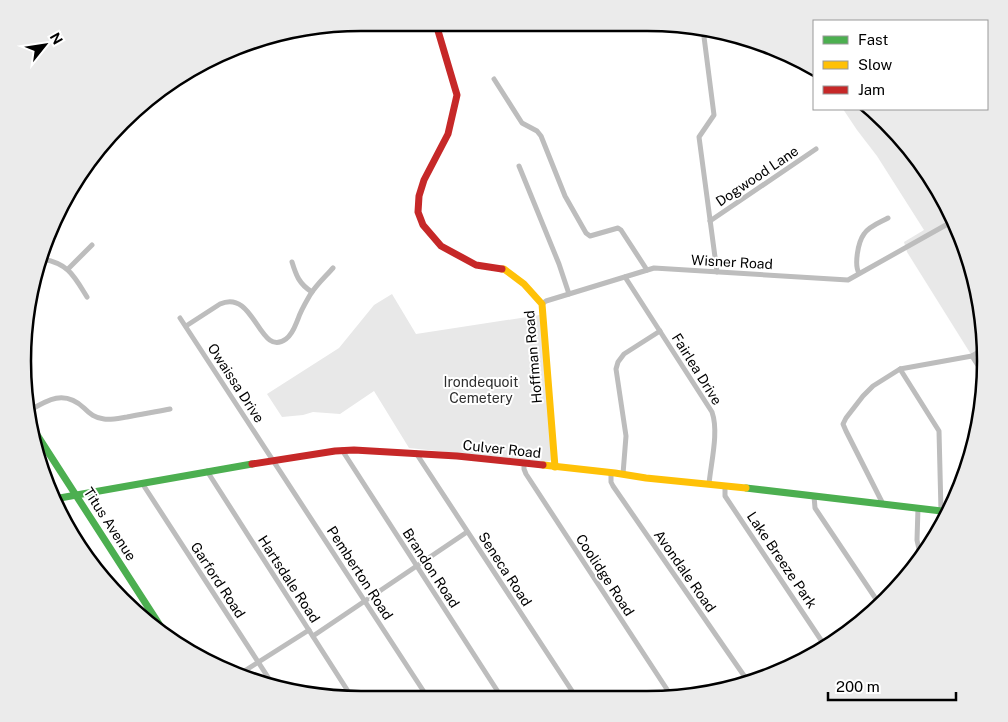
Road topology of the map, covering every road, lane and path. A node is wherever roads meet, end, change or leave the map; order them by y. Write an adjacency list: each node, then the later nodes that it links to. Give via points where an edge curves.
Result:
1 (438, 31): 21 (main road, Hoffman Road, via 457,95 448,134 424,180 418,212 423,225 441,246 476,265 504,269 524,284)
2 (705, 37): 7 (street, via 714,115 699,137)
3 (494, 79): 14 (street, via 522,123 541,136 566,196 586,233 590,236 618,228)
4 (816, 149): 7 (street, Dogwood Lane)
5 (518, 166): 19 (street)
6 (888, 218): 16 (street, via 863,236 857,257)
7 (710, 221): 15 (street)
8 (947, 224): 16 (street, Wisner Road)
9 (92, 244): 13 (street)
10 (47, 260): 13 (street)
11 (292, 262): 18 (street, via 300,283)
12 (333, 268): 18 (street)
13 (68, 269): 20 (street)
14 (647, 270): 15 (street, Wisner Road); 17 (street, Wisner Road)
15 (717, 272): 16 (street, Wisner Road, via 848,280)
16 (859, 273)
17 (625, 277): 19 (street, Wisner Road); 24 (street, Fairlea Drive)
18 (312, 292): 23 (street, via 292,333 278,342 266,336 239,303 220,304)
19 (569, 294): 21 (street, Wisner Road)
20 (87, 297)
21 (542, 304): 36 (main road, Hoffman Road)
22 (180, 318): 23 (street, Owaissa Drive)
23 (186, 326): 34 (street, Owaissa Drive)
24 (660, 331): 39 (street, via 624,354 617,366 626,436); 41 (street, Fairlea Drive, via 714,418)
25 (977, 353): 26 (street)
26 (972, 356): 27 (street); 28 (street)
27 (977, 364)
28 (900, 369): 46 (street, via 873,386 843,424); 48 (street, via 939,432)
29 (35, 408): 30 (street, via 48,400 68,399 94,417 104,419)
30 (170, 409)
31 (41, 441): 43 (main road, Titus Avenue)
32 (342, 450): 33 (main road, Culver Road); 34 (main road, Culver Road); 51 (street, Brandon Road)
33 (416, 453): 35 (main road, Culver Road); 49 (street, Seneca Road)
34 (272, 460): 37 (main road, Culver Road); 53 (street, Pemberton Road)
35 (524, 464): 36 (main road, Culver Road); 63 (street, Coolidge Road, via 526,474)
36 (555, 467): 38 (main road, Culver Road)
37 (207, 472): 40 (main road, Culver Road); 55 (street, Hartsdale Road)
38 (611, 473): 39 (main road, Culver Road); 60 (street, Avondale Road, via 613,486)
39 (623, 474): 41 (main road, Culver Road)
40 (142, 483): 43 (main road, Culver Road); 58 (street, Garford Road)
41 (708, 484): 42 (main road, Culver Road)
42 (725, 486): 44 (main road, Culver Road); 57 (street, Lake Breeze Park, via 725,496)
43 (76, 495): 45 (main road, Culver Road); 54 (main road, Titus Avenue)
44 (814, 496): 46 (main road, Culver Road); 52 (street, via 815,508)
45 (61, 498)
46 (883, 504): 47 (main road, Culver Road)
47 (918, 508): 48 (main road, Culver Road); 50 (street)
48 (941, 511)
49 (467, 532): 51 (street); 66 (street, Seneca Road)
50 (918, 548)
51 (417, 566): 53 (street); 65 (street, Brandon Road)
52 (875, 598)
53 (365, 601): 56 (street); 64 (street, Pemberton Road)
54 (156, 620)
55 (308, 630): 56 (street, Hartsdale Road); 58 (street)
56 (313, 636): 62 (street, Hartsdale Road)
57 (821, 641)
58 (258, 662): 59 (street); 61 (street, Garford Road)
59 (246, 670)
60 (744, 676)
61 (268, 677)
62 (348, 690)
63 (667, 690)
64 (423, 691)
65 (497, 691)
66 (572, 691)

